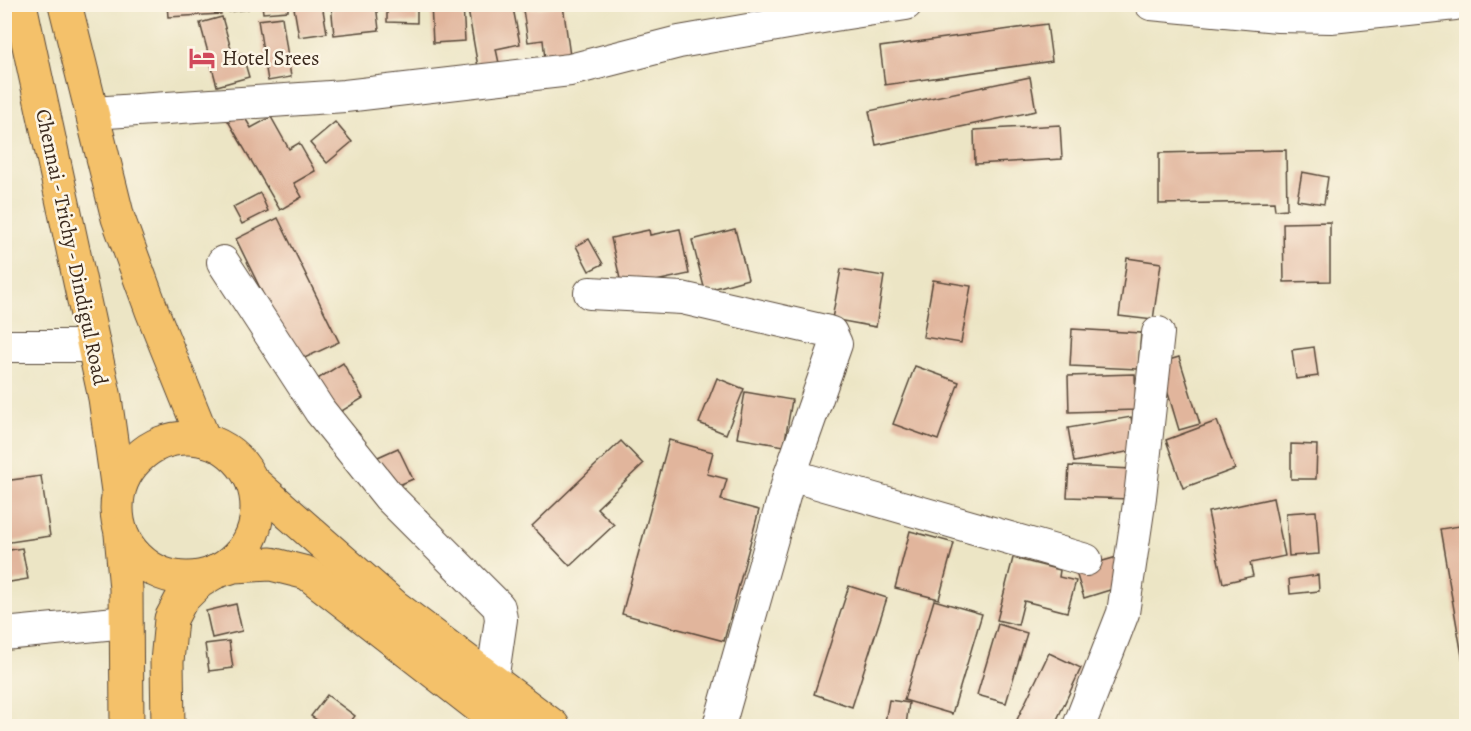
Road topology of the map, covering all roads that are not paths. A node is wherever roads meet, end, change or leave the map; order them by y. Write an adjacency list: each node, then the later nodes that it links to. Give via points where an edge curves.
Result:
1 (20, 4): 11 (main road, Chennai - Trichy - Dindigul Road)
2 (65, 4): 6 (main road)
3 (906, 4): 6 (street, via 679,42 570,70 345,96)
4 (1151, 4): 5 (street, via 1331,18)
5 (1455, 4)
6 (93, 112): 12 (main road, via 118,218)
7 (223, 262): 21 (street, via 320,411 388,497 499,607)
8 (590, 293): 13 (street, via 682,298 831,333 835,348)
9 (1158, 333): 26 (street, via 1123,613)
10 (4, 346): 11 (street)
11 (93, 346): 15 (main road, Chennai - Trichy - Dindigul Road)
12 (204, 440): 14 (main road, Chennai - Trichy - Dindigul Road, via 225,448 241,462); 15 (main road, Chennai - Trichy - Dindigul Road, via 160,442 134,462)
13 (790, 475): 17 (street); 25 (street)
14 (252, 481): 18 (main road, Chennai - Trichy - Dindigul Road, via 257,502 255,524 247,544); 21 (main road, via 394,606)
15 (118, 491): 16 (main road, Chennai - Trichy - Dindigul Road, via 116,513)
16 (121, 534): 18 (main road, Chennai - Trichy - Dindigul Road, via 133,553 150,568 171,576); 19 (main road, Chennai - Trichy - Dindigul Road)
17 (1086, 560)
18 (215, 572): 21 (main road, via 271,564 307,573); 23 (main road, Chennai - Trichy - Dindigul Road, via 181,600 171,619)
19 (126, 622): 20 (street); 22 (main road, Chennai - Trichy - Dindigul Road)
20 (4, 634)
21 (491, 711): 24 (main road)
22 (127, 726)
23 (168, 726)
24 (553, 726)
25 (719, 726)
26 (1079, 726)

